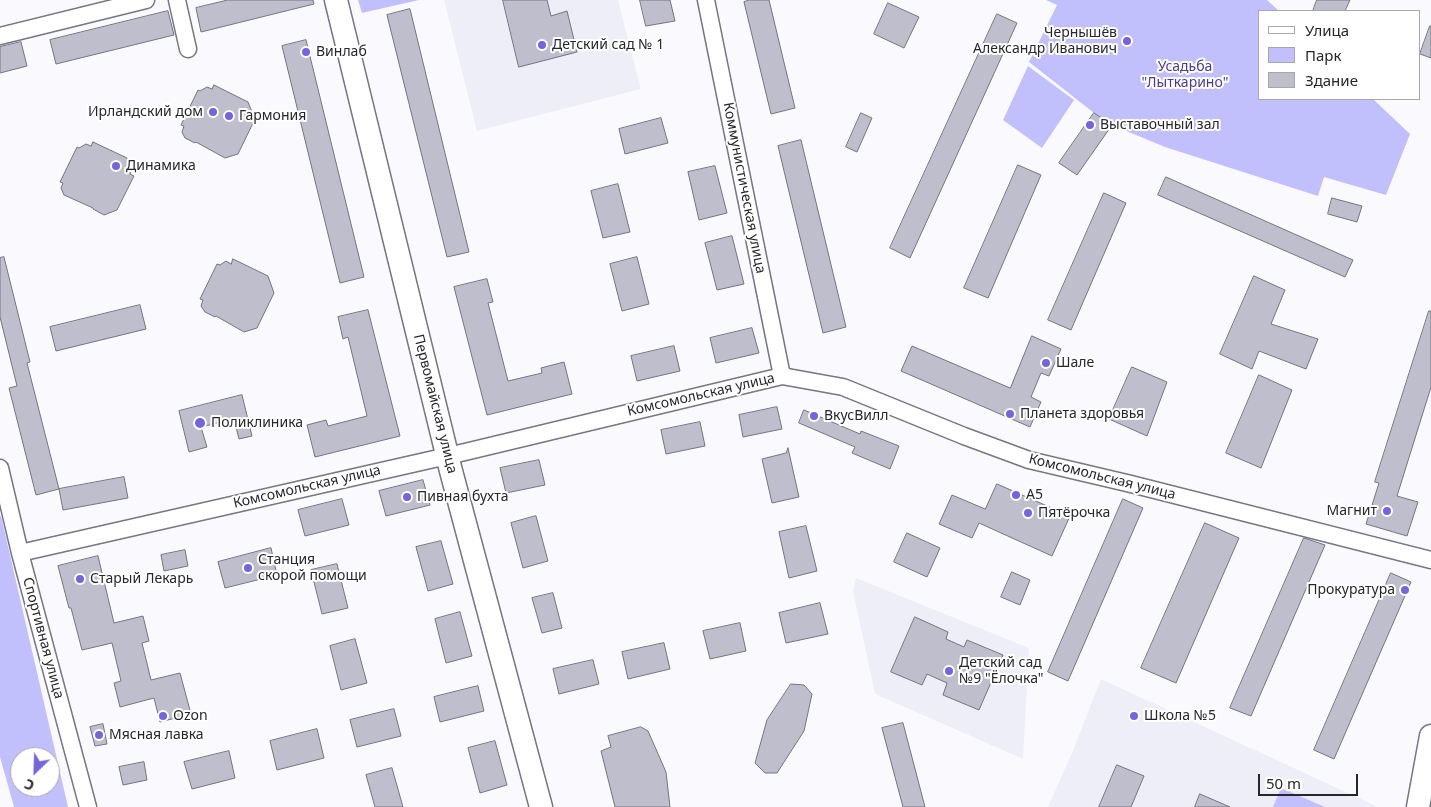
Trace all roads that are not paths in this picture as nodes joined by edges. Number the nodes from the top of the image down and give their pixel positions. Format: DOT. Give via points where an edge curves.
graph roads {
  1 [pos="146,0"];
  2 [pos="177,0"];
  3 [pos="336,0"];
  4 [pos="706,0"];
  5 [pos="0,36"];
  6 [pos="188,49"];
  7 [pos="782,376"];
  8 [pos="447,456"];
  9 [pos="0,468"];
  10 [pos="20,552"];
  11 [pos="1431,560"];
  12 [pos="1431,736"];
  13 [pos="88,807"];
  14 [pos="541,807"];
  15 [pos="1418,807"];
  1 -- 5 [label="street"];
  2 -- 6 [label="street"];
  3 -- 8 [label="street, Первомайская улица"];
  4 -- 7 [label="street, Коммунистическая улица"];
  7 -- 8 [label="street, Комсомольская улица"];
  7 -- 11 [label="street, Комсомольская улица" via="844,387 1029,460"];
  8 -- 10 [label="street, Комсомольская улица"];
  8 -- 14 [label="street, Первомайская улица"];
  9 -- 10 [label="street, Спортивная улица"];
  10 -- 13 [label="street, Спортивная улица"];
  12 -- 15 [label="street"];
}
